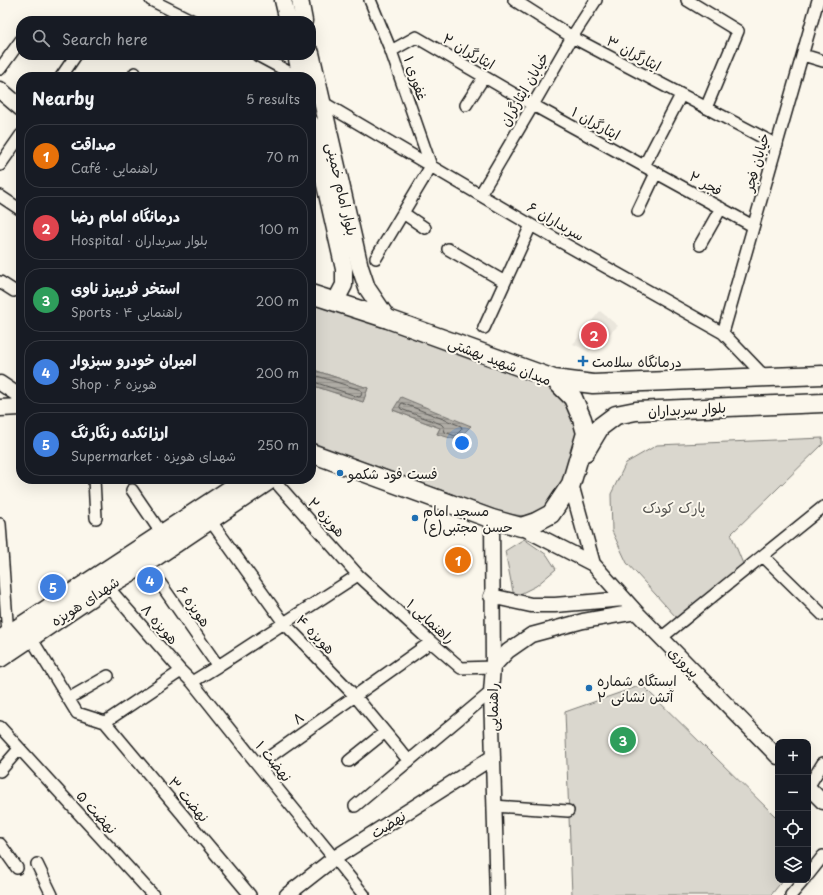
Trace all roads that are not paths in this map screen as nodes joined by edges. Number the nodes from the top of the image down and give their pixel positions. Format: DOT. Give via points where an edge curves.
graph roads {
  1 [pos="151,0"];
  2 [pos="178,0"];
  3 [pos="283,0"];
  4 [pos="300,0"];
  5 [pos="370,0"];
  6 [pos="514,0"];
  7 [pos="596,0"];
  8 [pos="687,0"];
  9 [pos="818,0"];
  10 [pos="170,9"];
  11 [pos="183,16"];
  12 [pos="287,16"];
  13 [pos="303,16"];
  14 [pos="572,37"];
  15 [pos="16,47"];
  16 [pos="391,51"];
  17 [pos="803,55"];
  18 [pos="73,60"];
  19 [pos="267,60"];
  20 [pos="297,60"];
  21 [pos="313,60"];
  22 [pos="823,60"];
  23 [pos="0,69"];
  24 [pos="64,72"];
  25 [pos="290,72"];
  26 [pos="299,72"];
  27 [pos="315,72"];
  28 [pos="316,75"];
  29 [pos="484,77"];
  30 [pos="0,90"];
  31 [pos="681,95"];
  32 [pos="322,102"];
  33 [pos="16,104"];
  34 [pos="466,105"];
  35 [pos="533,105"];
  36 [pos="706,108"];
  37 [pos="316,137"];
  38 [pos="16,142"];
  39 [pos="777,144"];
  40 [pos="14,145"];
  41 [pos="16,148"];
  42 [pos="0,165"];
  43 [pos="431,166"];
  44 [pos="644,166"];
  45 [pos="656,172"];
  46 [pos="332,182"];
  47 [pos="480,195"];
  48 [pos="0,196"];
  49 [pos="16,207"];
  50 [pos="721,208"];
  51 [pos="638,211"];
  52 [pos="403,213"];
  53 [pos="531,225"];
  54 [pos="753,226"];
  55 [pos="425,228"];
  56 [pos="700,245"];
  57 [pos="448,249"];
  58 [pos="376,258"];
  59 [pos="0,282"];
  60 [pos="505,282"];
  61 [pos="14,291"];
  62 [pos="316,296"];
  63 [pos="334,302"];
  64 [pos="388,319"];
  65 [pos="484,328"];
  66 [pos="723,332"];
  67 [pos="823,375"];
  68 [pos="766,378"];
  69 [pos="554,379"];
  70 [pos="0,383"];
  71 [pos="16,394"];
  72 [pos="823,403"];
  73 [pos="16,407"];
  74 [pos="0,408"];
  75 [pos="316,457"];
  76 [pos="577,466"];
  77 [pos="94,484"];
  78 [pos="264,484"];
  79 [pos="276,484"];
  80 [pos="571,484"];
  81 [pos="226,487"];
  82 [pos="132,490"];
  83 [pos="823,508"];
  84 [pos="96,518"];
  85 [pos="492,519"];
  86 [pos="210,520"];
  87 [pos="0,524"];
  88 [pos="521,527"];
  89 [pos="162,534"];
  90 [pos="763,556"];
  91 [pos="146,563"];
  92 [pos="593,564"];
  93 [pos="358,575"];
  94 [pos="107,586"];
  95 [pos="492,596"];
  96 [pos="624,599"];
  97 [pos="636,612"];
  98 [pos="823,615"];
  99 [pos="284,623"];
  100 [pos="4,638"];
  101 [pos="30,638"];
  102 [pos="661,638"];
  103 [pos="431,642"];
  104 [pos="0,658"];
  105 [pos="218,666"];
  106 [pos="493,667"];
  107 [pos="181,671"];
  108 [pos="108,676"];
  109 [pos="192,682"];
  110 [pos="492,692"];
  111 [pos="355,696"];
  112 [pos="68,698"];
  113 [pos="105,722"];
  114 [pos="0,727"];
  115 [pos="385,732"];
  116 [pos="19,749"];
  117 [pos="775,754"];
  118 [pos="493,757"];
  119 [pos="349,761"];
  120 [pos="409,761"];
  121 [pos="823,763"];
  122 [pos="258,765"];
  123 [pos="0,770"];
  124 [pos="811,782"];
  125 [pos="811,790"];
  126 [pos="823,802"];
  127 [pos="355,806"];
  128 [pos="494,806"];
  129 [pos="568,811"];
  130 [pos="0,844"];
  131 [pos="823,856"];
  132 [pos="333,859"];
  133 [pos="37,864"];
  134 [pos="17,868"];
  135 [pos="811,871"];
  136 [pos="802,883"];
  137 [pos="52,895"];
  138 [pos="152,895"];
  139 [pos="250,895"];
  140 [pos="287,895"];
  141 [pos="364,895"];
  142 [pos="497,895"];
  143 [pos="792,895"];
  1 -- 10 [label="street"];
  2 -- 10 [label="street"];
  3 -- 12 [label="main road"];
  4 -- 13 [label="main road"];
  5 -- 16 [label="street, غفوری ۱"];
  6 -- 14 [label="street, ایثارگران ۳"];
  7 -- 14 [label="street, خیابان ایثارگران"];
  8 -- 36 [label="street" via="738,31"];
  9 -- 17 [label="street, خیابان فجر"];
  10 -- 11 [label="street"];
  14 -- 31 [label="street, ایثارگران ۳"];
  14 -- 35 [label="street, خیابان ایثارگران"];
  15 -- 23 [label="street"];
  16 -- 29 [label="street, ایثارگران ۲" via="416,37"];
  16 -- 43 [label="street, غفوری ۱"];
  17 -- 22 [label="street"];
  17 -- 39 [label="street, خیابان فجر"];
  18 -- 24 [label="street"];
  19 -- 25 [label="street"];
  20 -- 26 [label="main road"];
  21 -- 27 [label="main road, بلوار امام خمینی"];
  28 -- 32 [label="main road, بلوار امام خمینی"];
  29 -- 34 [label="street"];
  29 -- 35 [label="street, ایثارگران ۲"];
  30 -- 33 [label="main road"];
  31 -- 36 [label="street, ایثارگران ۳"];
  31 -- 44 [label="street"];
  32 -- 43 [label="street, سربداران ۶"];
  32 -- 46 [label="main road, بلوار امام خمینی"];
  35 -- 44 [label="street, ایثارگران ۱"];
  35 -- 47 [label="street, خیابان ایثارگران"];
  36 -- 39 [label="street, ایثارگران ۳"];
  37 -- 46 [label="main road, بلوار امام خمینی"];
  38 -- 40 [label="street"];
  39 -- 54 [label="street, خیابان فجر"];
  40 -- 41 [label="street"];
  40 -- 42 [label="street"];
  43 -- 47 [label="street, سربداران ۶"];
  43 -- 52 [label="street"];
  44 -- 45 [label="street, فجر ۲"];
  45 -- 50 [label="street, فجر ۲"];
  45 -- 51 [label="street"];
  46 -- 63 [label="main road, بلوار امام خمینی" via="344,269 344,285"];
  46 -- 64 [label="main road, بلوار امام خمینی" via="367,288"];
  47 -- 53 [label="street, سربداران ۶"];
  48 -- 49 [label="street"];
  50 -- 54 [label="street, فجر ۲"];
  50 -- 56 [label="street"];
  52 -- 55 [label="street"];
  52 -- 58 [label="street"];
  53 -- 60 [label="street"];
  53 -- 66 [label="street, سربداران ۶"];
  54 -- 66 [label="street, خیابان فجر"];
  57 -- 60 [label="street"];
  59 -- 61 [label="street"];
  60 -- 65 [label="street"];
  62 -- 63 [label="main road, میدان شهید بهشتی"];
  63 -- 64 [label="main road, میدان شهید بهشتی"];
  64 -- 69 [label="main road, میدان شهید بهشتی"];
  66 -- 68 [label="street, سربداران ۶"];
  67 -- 68 [label="main road, بلوار سربداران"];
  68 -- 69 [label="main road, بلوار سربداران" via="593,384"];
  69 -- 76 [label="main road, میدان شهید بهشتی" via="573,398 586,433"];
  70 -- 71 [label="street"];
  72 -- 76 [label="main road, بلوار سربداران" via="636,411 616,415 600,427"];
  73 -- 74 [label="main road"];
  75 -- 85 [label="main road"];
  76 -- 80 [label="main road, میدان شهید بهشتی"];
  77 -- 84 [label="street"];
  78 -- 86 [label="main road, شهدای هویزه"];
  79 -- 93 [label="street, هویزه ۲"];
  80 -- 88 [label="main road, میدان شهید بهشتی" via="551,514"];
  80 -- 92 [label="street"];
  81 -- 89 [label="main road, شهدای هویزه"];
  82 -- 89 [label="street"];
  83 -- 90 [label="street"];
  85 -- 88 [label="main road"];
  85 -- 95 [label="street, راهنمایی"];
  86 -- 91 [label="main road, شهدای هویزه"];
  86 -- 99 [label="street, هویزه ۴"];
  87 -- 100 [label="street"];
  88 -- 92 [label="street"];
  89 -- 100 [label="main road, شهدای هویزه"];
  90 -- 98 [label="street"];
  90 -- 102 [label="street"];
  91 -- 94 [label="main road, شهدای هویزه"];
  91 -- 105 [label="street, هویزه ۶"];
  92 -- 96 [label="street, پیروزی"];
  93 -- 99 [label="street"];
  93 -- 103 [label="street, راهنمایی ۱"];
  94 -- 101 [label="main road, شهدای هویزه"];
  94 -- 107 [label="street, هویزه ۸"];
  95 -- 96 [label="street" via="532,605"];
  95 -- 106 [label="street, راهنمایی"];
  96 -- 97 [label="street, پیروزی"];
  97 -- 102 [label="street, پیروزی"];
  97 -- 106 [label="street" via="583,621 531,635 508,651"];
  99 -- 105 [label="street"];
  99 -- 111 [label="street, هویزه ۴"];
  101 -- 104 [label="main road, شهدای هویزه"];
  101 -- 112 [label="street"];
  102 -- 117 [label="street, پیروزی"];
  103 -- 106 [label="street, راهنمایی ۱" via="461,668"];
  103 -- 111 [label="street, ۸"];
  105 -- 109 [label="street"];
  106 -- 110 [label="street, راهنمایی"];
  107 -- 109 [label="street, هویزه ۸"];
  107 -- 113 [label="street"];
  108 -- 112 [label="street"];
  109 -- 122 [label="street, نهضت ۱"];
  110 -- 118 [label="street, راهنمایی"];
  110 -- 120 [label="street"];
  111 -- 115 [label="street, هویزه ۴"];
  111 -- 122 [label="street, ۸"];
  112 -- 113 [label="street" via="77,713"];
  113 -- 139 [label="street, نهضت ۳"];
  114 -- 116 [label="street, نهضت ۵"];
  115 -- 119 [label="street"];
  115 -- 120 [label="street, هویزه ۴"];
  116 -- 123 [label="street"];
  116 -- 138 [label="street, نهضت ۵"];
  118 -- 128 [label="street, راهنمایی"];
  118 -- 132 [label="street, نهضت"];
  120 -- 127 [label="street"];
  121 -- 124 [label="street"];
  122 -- 132 [label="street, نهضت ۱"];
  125 -- 126 [label="street"];
  128 -- 129 [label="street"];
  128 -- 142 [label="street, راهنمایی"];
  130 -- 134 [label="street"];
  131 -- 135 [label="street"];
  132 -- 140 [label="street, نهضت"];
  132 -- 141 [label="street, نهضت ۱"];
  133 -- 137 [label="street"];
  136 -- 143 [label="street"];
}
